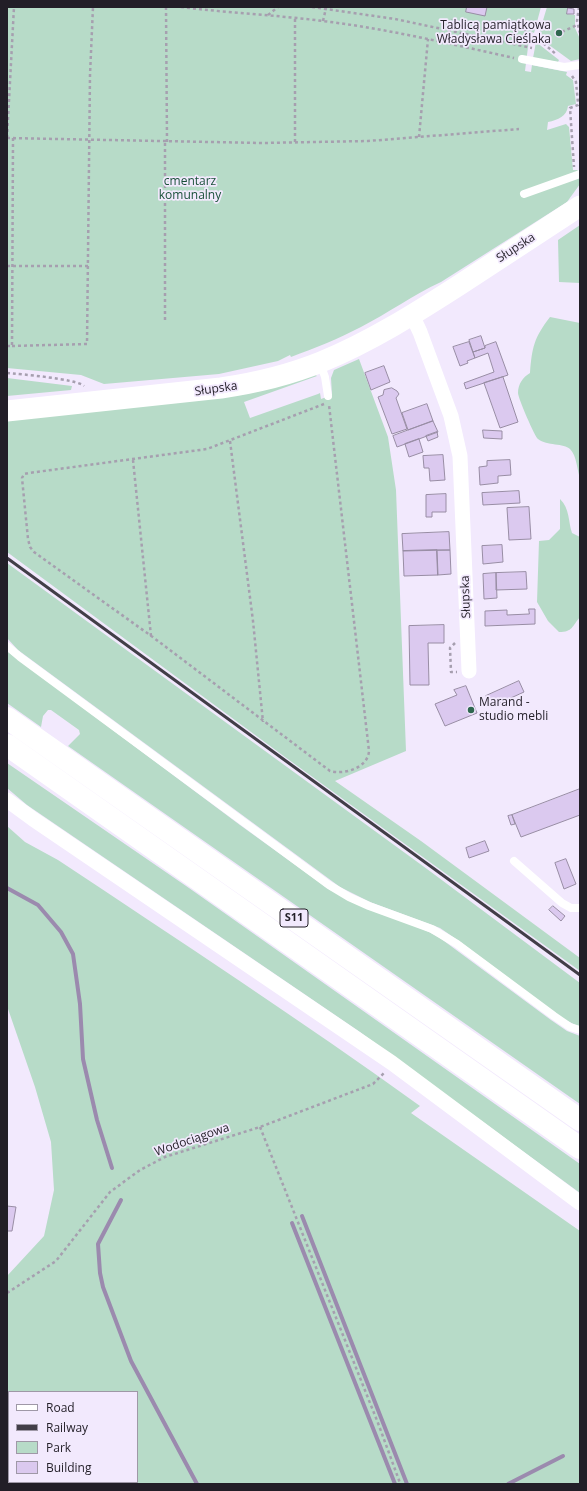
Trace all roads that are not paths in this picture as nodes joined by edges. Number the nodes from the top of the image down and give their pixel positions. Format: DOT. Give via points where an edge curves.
graph roads {
  1 [pos="522,59"];
  2 [pos="580,65"];
  3 [pos="579,171"];
  4 [pos="524,194"];
  5 [pos="580,206"];
  6 [pos="412,314"];
  7 [pos="320,362"];
  8 [pos="328,396"];
  9 [pos="7,411"];
  10 [pos="7,646"];
  11 [pos="468,671"];
  12 [pos="7,718"];
  13 [pos="7,745"];
  14 [pos="7,800"];
  15 [pos="514,861"];
  16 [pos="580,908"];
  17 [pos="580,1030"];
  18 [pos="580,1120"];
  19 [pos="580,1148"];
  20 [pos="580,1203"];
  1 -- 2 [label="lane" via="568,67"];
  3 -- 4 [label="lane"];
  5 -- 6 [label="main road, Słupska"];
  6 -- 7 [label="main road, Słupska" via="378,335"];
  6 -- 11 [label="street, Słupska" via="451,416 460,456"];
  7 -- 8 [label="lane"];
  7 -- 9 [label="main road, Słupska" via="270,378 222,388"];
  10 -- 17 [label="lane" via="330,885 369,906 432,929 457,944 570,1027"];
  12 -- 18 [label="highway, S11"];
  13 -- 19 [label="highway, S11"];
  14 -- 20 [label="street" via="392,1063"];
  15 -- 16 [label="lane" via="562,903 571,908"];
}
